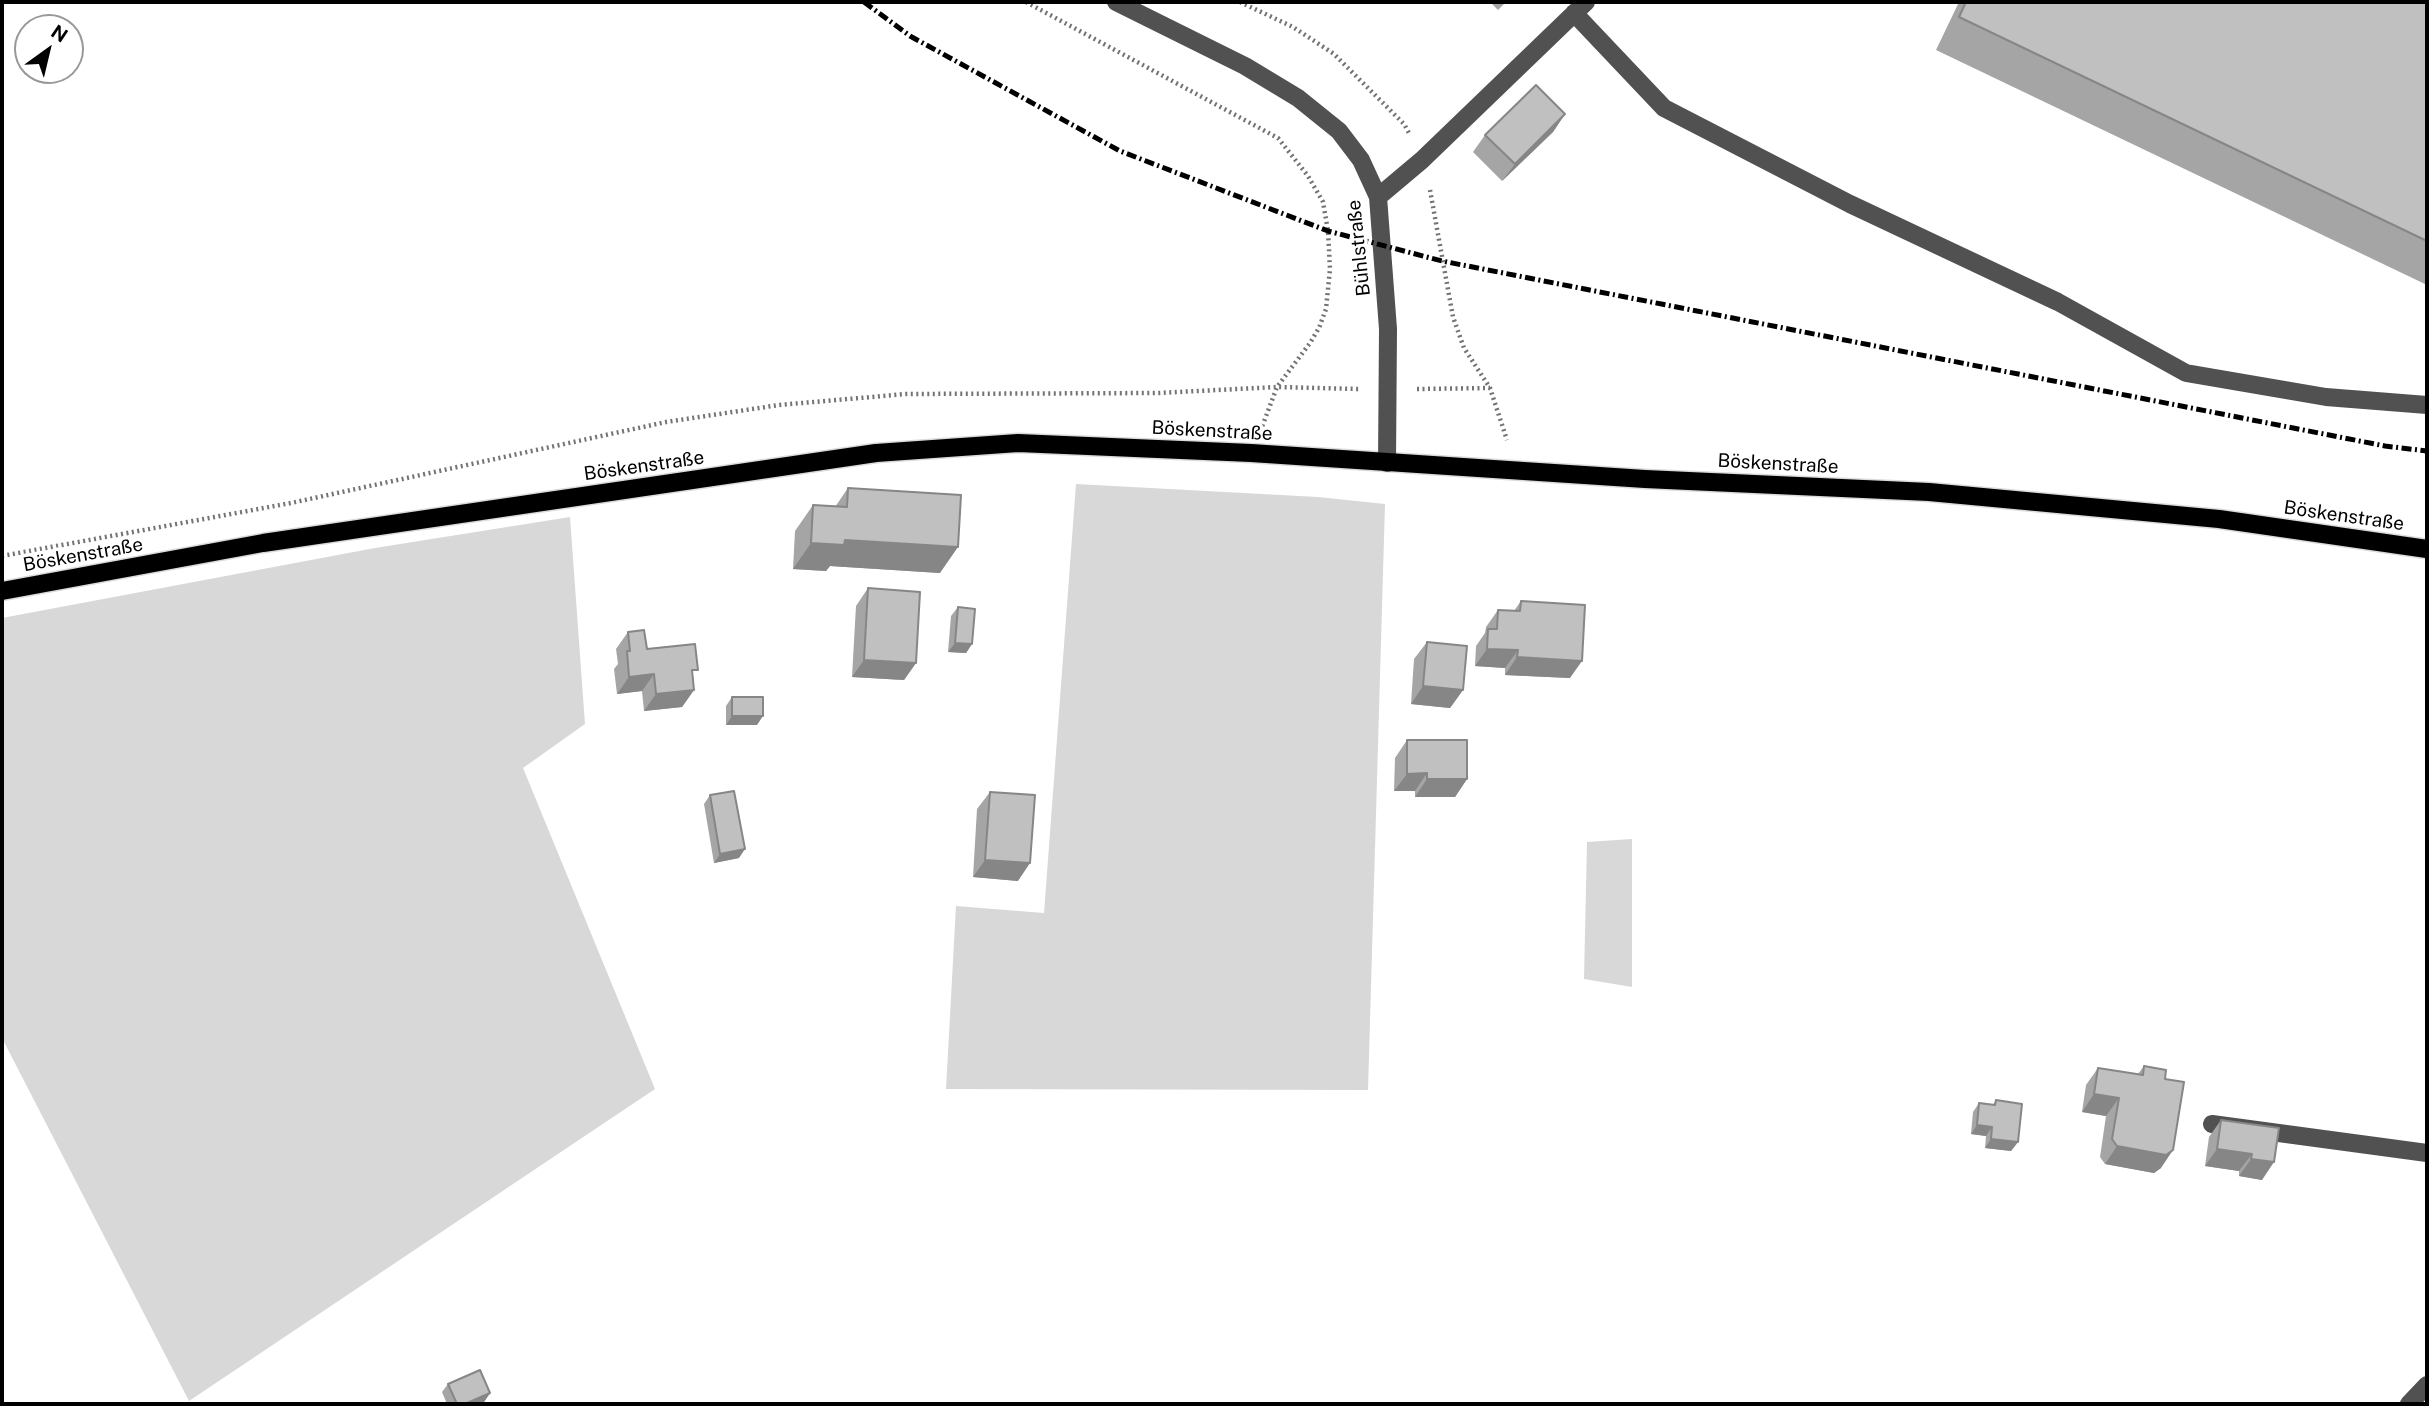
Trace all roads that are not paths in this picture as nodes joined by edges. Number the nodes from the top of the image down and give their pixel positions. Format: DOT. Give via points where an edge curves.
graph roads {
  1 [pos="1116,2"];
  2 [pos="1141,8"];
  3 [pos="1580,8"];
  4 [pos="1378,197"];
  5 [pos="2427,405"];
  6 [pos="1387,463"];
  7 [pos="2427,549"];
  8 [pos="2,591"];
  9 [pos="2212,1124"];
  10 [pos="2427,1153"];
  11 [pos="2427,1385"];
  12 [pos="2409,1404"];
  1 -- 2 [label="street, Bühlstraße"];
  2 -- 4 [label="street, Bühlstraße" via="1298,98 1339,131 1361,160"];
  3 -- 4 [label="street"];
  3 -- 5 [label="street" via="1664,108 1850,204 2058,302 2186,373 2326,397"];
  4 -- 6 [label="street, Bühlstraße" via="1388,329"];
  6 -- 7 [label="main road, Böskenstraße" via="1929,492 2219,519"];
  6 -- 8 [label="main road, Böskenstraße" via="1018,443 876,453 263,543"];
  9 -- 10 [label="street"];
  11 -- 12 [label="street"];
}
